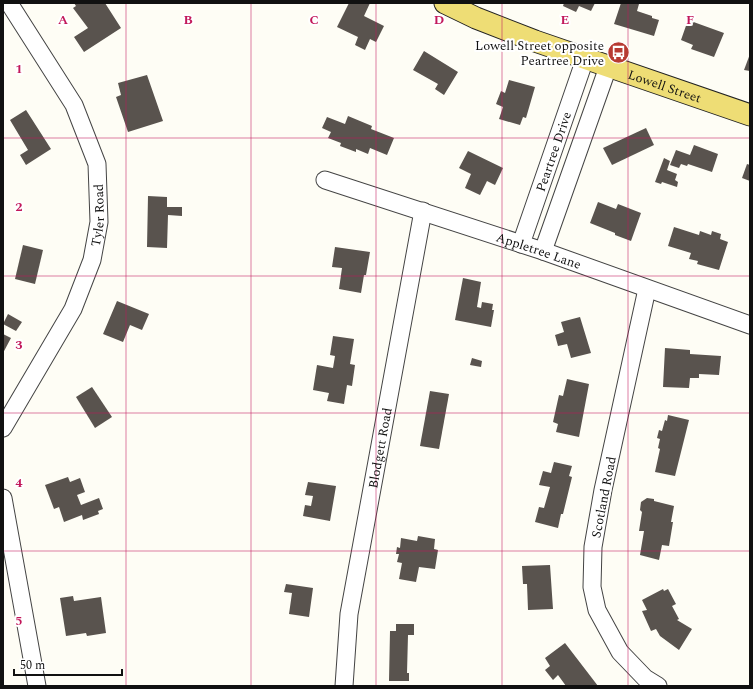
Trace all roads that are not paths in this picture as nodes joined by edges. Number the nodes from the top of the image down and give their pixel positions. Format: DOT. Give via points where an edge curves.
graph roads {
  1 [pos="9,3"];
  2 [pos="446,3"];
  3 [pos="585,59"];
  4 [pos="608,67"];
  5 [pos="750,115"];
  6 [pos="325,180"];
  7 [pos="423,211"];
  8 [pos="521,244"];
  9 [pos="543,251"];
  10 [pos="647,289"];
  11 [pos="750,325"];
  12 [pos="3,428"];
  13 [pos="3,498"];
  14 [pos="36,686"];
  15 [pos="344,686"];
  16 [pos="658,686"];
  1 -- 12 [label="street, Tyler Road" via="74,104 97,164 99,222 92,260 73,309"];
  2 -- 3 [label="main road, Lowell Street" via="490,24"];
  3 -- 4 [label="main road, Lowell Street"];
  3 -- 8 [label="street, Peartree Drive"];
  4 -- 5 [label="main road, Lowell Street"];
  4 -- 9 [label="street, Peartree Drive"];
  6 -- 7 [label="street, Appletree Lane"];
  7 -- 8 [label="street, Appletree Lane"];
  7 -- 15 [label="street, Blodgett Road" via="349,614"];
  8 -- 9 [label="street, Appletree Lane"];
  9 -- 10 [label="street, Appletree Lane"];
  10 -- 11 [label="street, Appletree Lane"];
  10 -- 16 [label="street, Scotland Road" via="603,490 593,547 592,587 597,610 620,652 645,678"];
  13 -- 14 [label="street"];
}
